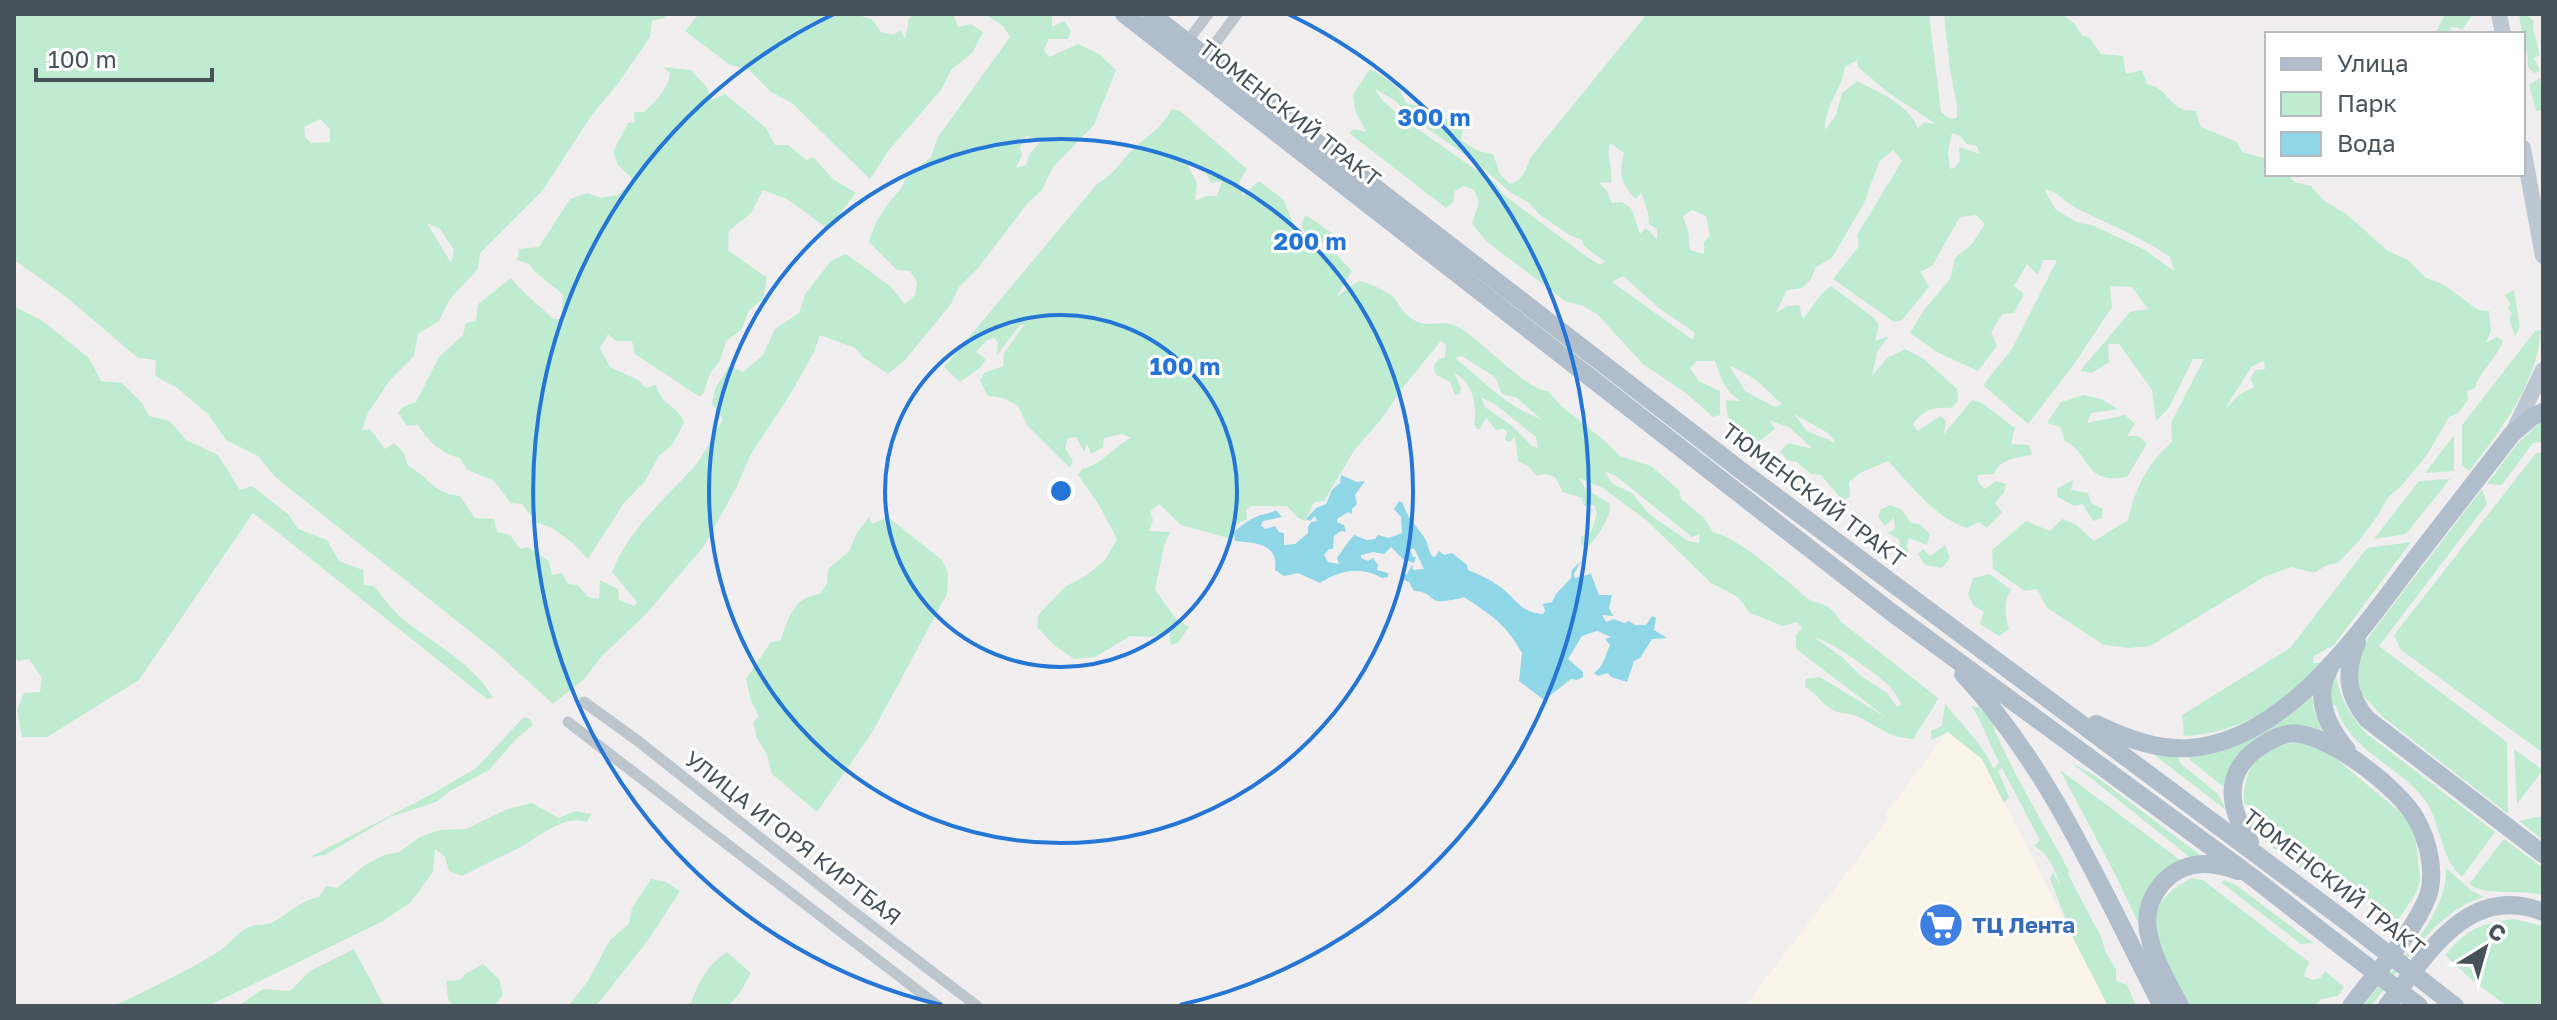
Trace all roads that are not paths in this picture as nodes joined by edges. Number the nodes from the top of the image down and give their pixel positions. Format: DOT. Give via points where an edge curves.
graph roads {
  1 [pos="1124,14"];
  2 [pos="1151,14"];
  3 [pos="1208,14"];
  4 [pos="1237,14"];
  5 [pos="1187,42"];
  6 [pos="1206,56"];
  7 [pos="2525,159"];
  8 [pos="2543,256"];
  9 [pos="2543,370"];
  10 [pos="2543,412"];
  11 [pos="2512,434"];
  12 [pos="1891,612"];
  13 [pos="2363,628"];
  14 [pos="2340,655"];
  15 [pos="2050,699"];
  16 [pos="584,702"];
  17 [pos="568,722"];
  18 [pos="2353,759"];
  19 [pos="2543,854"];
  20 [pos="2268,861"];
  21 [pos="2255,879"];
  22 [pos="2543,912"];
  23 [pos="938,1006"];
  24 [pos="977,1006"];
  25 [pos="2162,1006"];
  26 [pos="2180,1006"];
  27 [pos="2351,1006"];
  28 [pos="2387,1006"];
  29 [pos="2419,1006"];
  30 [pos="2455,1006"];
  1 -- 12 [label="main road, ТЮМЕНСКИЙ ТРАКТ"];
  2 -- 5 [label="main road, ТЮМЕНСКИЙ ТРАКТ"];
  3 -- 5 [label="street"];
  4 -- 6 [label="street"];
  5 -- 6 [label="main road, ТЮМЕНСКИЙ ТРАКТ"];
  6 -- 15 [label="main road, ТЮМЕНСКИЙ ТРАКТ" via="1739,469"];
  7 -- 8 [label="main road"];
  9 -- 11 [label="main road"];
  10 -- 11 [label="main road"];
  11 -- 13 [label="main road"];
  12 -- 21 [label="main road, ТЮМЕНСКИЙ ТРАКТ"];
  12 -- 25 [label="main road" via="1984,697 2037,768"];
  13 -- 14 [label="main road"];
  13 -- 19 [label="main road" via="2348,677 2359,709"];
  14 -- 15 [label="main road" via="2269,719 2216,744 2190,748 2141,744"];
  14 -- 18 [label="main road" via="2327,673 2322,704 2328,724"];
  15 -- 20 [label="main road, ТЮМЕНСКИЙ ТРАКТ"];
  16 -- 24 [label="street, УЛИЦА ИГОРЯ КИРТБАЯ"];
  17 -- 23 [label="street, УЛИЦА ИГОРЯ КИРТБАЯ"];
  18 -- 20 [label="main road" via="2298,733 2270,740 2240,765 2233,781 2234,812"];
  18 -- 27 [label="main road" via="2415,817 2432,871 2421,911"];
  20 -- 30 [label="main road, ТЮМЕНСКИЙ ТРАКТ, bridge"];
  21 -- 26 [label="main road" via="2225,867 2195,864 2171,875 2152,897 2146,913 2151,946"];
  21 -- 29 [label="main road, ТЮМЕНСКИЙ ТРАКТ, bridge"];
  22 -- 28 [label="main road" via="2513,904 2492,906 2460,921"];
}
